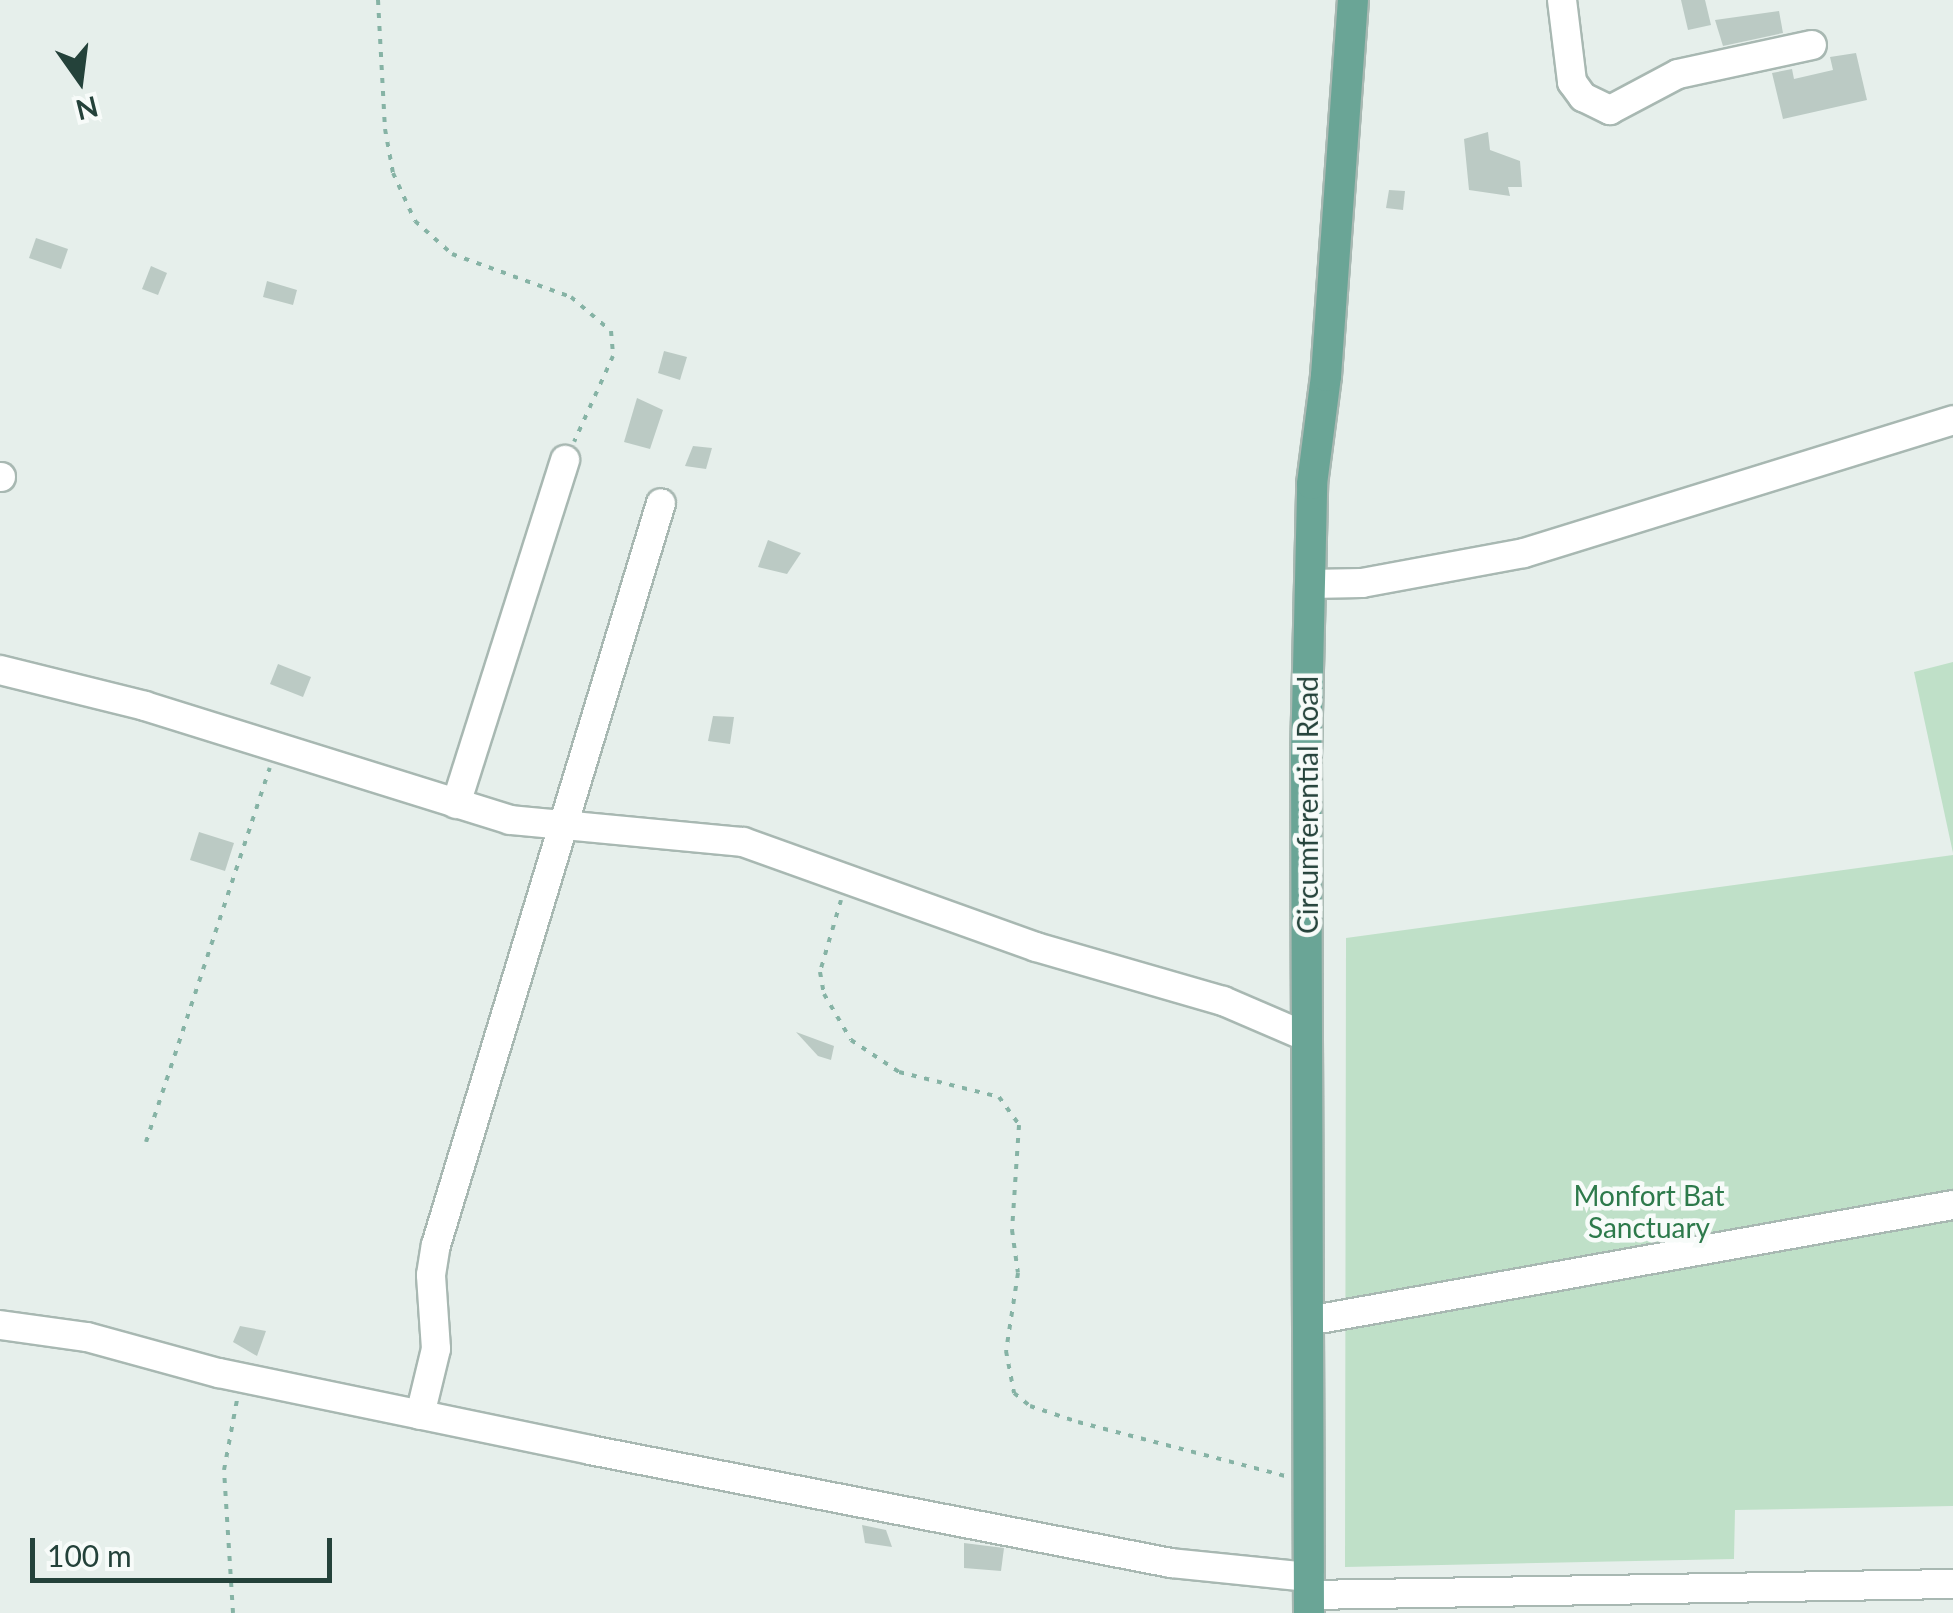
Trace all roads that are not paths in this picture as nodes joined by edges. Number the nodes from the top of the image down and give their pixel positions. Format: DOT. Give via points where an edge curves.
graph roads {
  1 [pos="1353,0"];
  2 [pos="1562,0"];
  3 [pos="1812,45"];
  4 [pos="1953,420"];
  5 [pos="565,460"];
  6 [pos="661,503"];
  7 [pos="1310,584"];
  8 [pos="0,670"];
  9 [pos="456,804"];
  10 [pos="560,830"];
  11 [pos="1307,1037"];
  12 [pos="1953,1205"];
  13 [pos="1308,1321"];
  14 [pos="0,1325"];
  15 [pos="420,1415"];
  16 [pos="1953,1584"];
  17 [pos="1309,1595"];
  1 -- 7 [label="main road, Circumferential Road"];
  2 -- 3 [label="street" via="1572,82 1610,110 1678,74"];
  4 -- 7 [label="street" via="1524,552 1362,583"];
  5 -- 9 [label="street"];
  6 -- 10 [label="street"];
  7 -- 11 [label="main road, Circumferential Road"];
  8 -- 9 [label="street" via="145,706"];
  9 -- 10 [label="street"];
  10 -- 11 [label="street" via="720,836 1036,947 1223,1001"];
  10 -- 15 [label="street" via="436,1245 436,1348"];
  11 -- 13 [label="main road, Circumferential Road"];
  12 -- 13 [label="street"];
  13 -- 17 [label="main road, Circumferential Road"];
  14 -- 15 [label="street" via="87,1337"];
  15 -- 17 [label="street"];
  16 -- 17 [label="street"];
}
